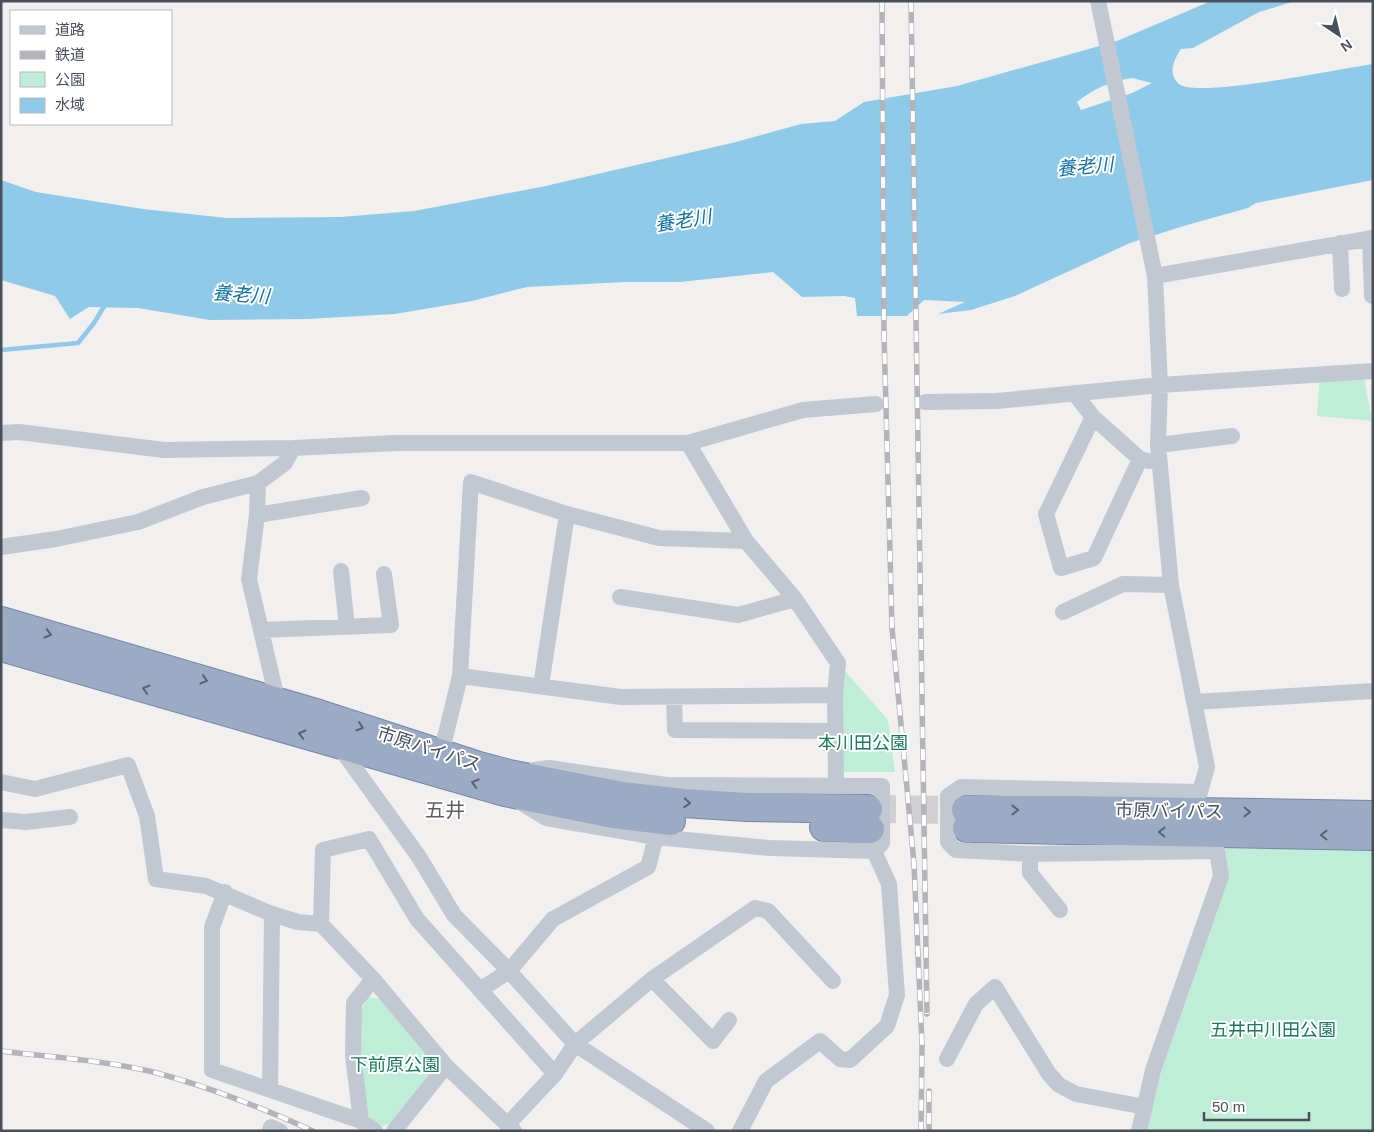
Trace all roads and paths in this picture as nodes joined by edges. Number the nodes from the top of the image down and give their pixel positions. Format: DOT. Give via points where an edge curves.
graph roads {
  1 [pos="1098,1"];
  2 [pos="1371,238"];
  3 [pos="1340,243"];
  4 [pos="1155,276"];
  5 [pos="1342,289"];
  6 [pos="1372,296"];
  7 [pos="1373,371"];
  8 [pos="1160,386"];
  9 [pos="1074,393"];
  10 [pos="925,402"];
  11 [pos="876,404"];
  12 [pos="1093,417"];
  13 [pos="1,433"];
  14 [pos="1232,436"];
  15 [pos="688,443"];
  16 [pos="1158,445"];
  17 [pos="293,448"];
  18 [pos="1140,459"];
  19 [pos="1159,464"];
  20 [pos="258,483"];
  21 [pos="362,498"];
  22 [pos="567,514"];
  23 [pos="257,515"];
  24 [pos="746,541"];
  25 [pos="1,547"];
  26 [pos="341,571"];
  27 [pos="384,574"];
  28 [pos="1171,585"];
  29 [pos="620,597"];
  30 [pos="795,600"];
  31 [pos="1063,612"];
  32 [pos="1,621"];
  33 [pos="347,627"];
  34 [pos="261,630"];
  35 [pos="1,647"];
  36 [pos="460,676"];
  37 [pos="541,686"];
  38 [pos="1373,691"];
  39 [pos="835,695"];
  40 [pos="674,697"];
  41 [pos="1195,702"];
  42 [pos="278,703"];
  43 [pos="836,731"];
  44 [pos="338,745"];
  45 [pos="441,754"];
  46 [pos="1,782"];
  47 [pos="507,783"];
  48 [pos="836,784"];
  49 [pos="1373,815"];
  50 [pos="70,817"];
  51 [pos="1,820"];
  52 [pos="870,830"];
  53 [pos="1373,836"];
  54 [pos="656,837"];
  55 [pos="1030,854"];
  56 [pos="225,892"];
  57 [pos="1060,910"];
  58 [pos="272,914"];
  59 [pos="321,924"];
  60 [pos="509,971"];
  61 [pos="373,979"];
  62 [pos="652,979"];
  63 [pos="833,981"];
  64 [pos="480,990"];
  65 [pos="729,1020"];
  66 [pos="575,1044"];
  67 [pos="947,1059"];
  68 [pos="446,1066"];
  69 [pos="555,1074"];
  70 [pos="270,1089"];
  71 [pos="1144,1107"];
  72 [pos="361,1121"];
  73 [pos="510,1128"];
  74 [pos="270,1131"];
  75 [pos="280,1131"];
  76 [pos="375,1131"];
  77 [pos="394,1131"];
  78 [pos="708,1131"];
  79 [pos="740,1131"];
  80 [pos="1139,1131"];
  1 -- 4 [label="street"];
  2 -- 3 [label="street"];
  2 -- 6 [label="street"];
  3 -- 4 [label="street"];
  3 -- 5 [label="street"];
  4 -- 8 [label="street"];
  7 -- 8 [label="street"];
  8 -- 9 [label="street"];
  8 -- 16 [label="street"];
  9 -- 10 [label="street" via="997,401"];
  9 -- 12 [label="street"];
  11 -- 15 [label="street" via="803,410"];
  12 -- 18 [label="street"];
  12 -- 18 [label="street" via="1046,514 1061,568 1094,558"];
  13 -- 17 [label="street" via="19,432 164,450"];
  14 -- 16 [label="street"];
  15 -- 17 [label="street" via="396,442"];
  15 -- 24 [label="street"];
  16 -- 19 [label="street"];
  17 -- 20 [label="street" via="285,463"];
  18 -- 19 [label="street"];
  19 -- 28 [label="street"];
  20 -- 23 [label="street"];
  20 -- 25 [label="street" via="203,497 138,522"];
  21 -- 23 [label="street"];
  22 -- 24 [label="street" via="659,538"];
  22 -- 36 [label="street" via="471,482"];
  22 -- 37 [label="street"];
  23 -- 34 [label="street" via="249,579"];
  24 -- 30 [label="street"];
  26 -- 33 [label="street"];
  27 -- 33 [label="street" via="391,625"];
  28 -- 31 [label="street" via="1123,584"];
  28 -- 41 [label="street"];
  29 -- 30 [label="street" via="738,615"];
  30 -- 39 [label="street" via="838,664"];
  32 -- 42 [label="highway, 市原バイパス, one-way"];
  33 -- 34 [label="street"];
  34 -- 42 [label="street"];
  44 -- 35 [label="highway, 市原バイパス, one-way"];
  36 -- 37 [label="street"];
  36 -- 45 [label="street"];
  37 -- 40 [label="street" via="621,697"];
  38 -- 41 [label="street"];
  39 -- 40 [label="street"];
  39 -- 43 [label="street"];
  40 -- 43 [label="street" via="675,730"];
  41 -- 55 [label="street" via="1208,767 1200,792 961,787 948,796 948,842 956,850"];
  42 -- 45 [label="highway, 市原バイパス, one-way"];
  43 -- 48 [label="street"];
  47 -- 44 [label="highway, 市原バイパス, one-way"];
  44 -- 60 [label="street" via="419,857 454,915"];
  45 -- 47 [label="highway, 市原バイパス"];
  46 -- 56 [label="street" via="35,789 128,765 147,816 156,879"];
  47 -- 48 [label="street" via="550,768 666,785"];
  47 -- 52 [label="highway, 市原バイパス" via="613,814 676,821"];
  47 -- 54 [label="street" via="546,818"];
  48 -- 52 [label="street" via="882,786 882,843"];
  53 -- 49 [label="highway, 市原バイパス, one-way" via="966,819 1071,810"];
  50 -- 51 [label="street" via="26,822"];
  52 -- 54 [label="street" via="770,848"];
  52 -- 79 [label="street" via="889,884 897,995 887,1026 850,1060 840,1059 820,1041 766,1081"];
  54 -- 60 [label="street" via="648,867 554,919"];
  55 -- 57 [label="street" via="1030,873"];
  55 -- 71 [label="street" via="1217,851 1222,876 1153,1070"];
  56 -- 58 [label="street"];
  56 -- 70 [label="street" via="212,927 212,1070"];
  58 -- 59 [label="street" via="298,922"];
  58 -- 70 [label="street"];
  59 -- 61 [label="street"];
  59 -- 64 [label="street" via="323,850 369,839 417,919"];
  60 -- 64 [label="street"];
  60 -- 66 [label="street"];
  61 -- 68 [label="street"];
  61 -- 72 [label="street" via="354,1003 353,1055"];
  62 -- 63 [label="street" via="755,908 768,911"];
  62 -- 65 [label="street" via="713,1041"];
  62 -- 66 [label="street"];
  64 -- 69 [label="street"];
  66 -- 69 [label="street"];
  66 -- 78 [label="street"];
  67 -- 71 [label="street" via="976,1004 995,986 1059,1085 1076,1094"];
  68 -- 73 [label="street"];
  68 -- 77 [label="street"];
  69 -- 73 [label="street"];
  70 -- 72 [label="street"];
  71 -- 80 [label="street"];
  72 -- 76 [label="street"];
  74 -- 75 [label="street" via="271,1127"];
}
